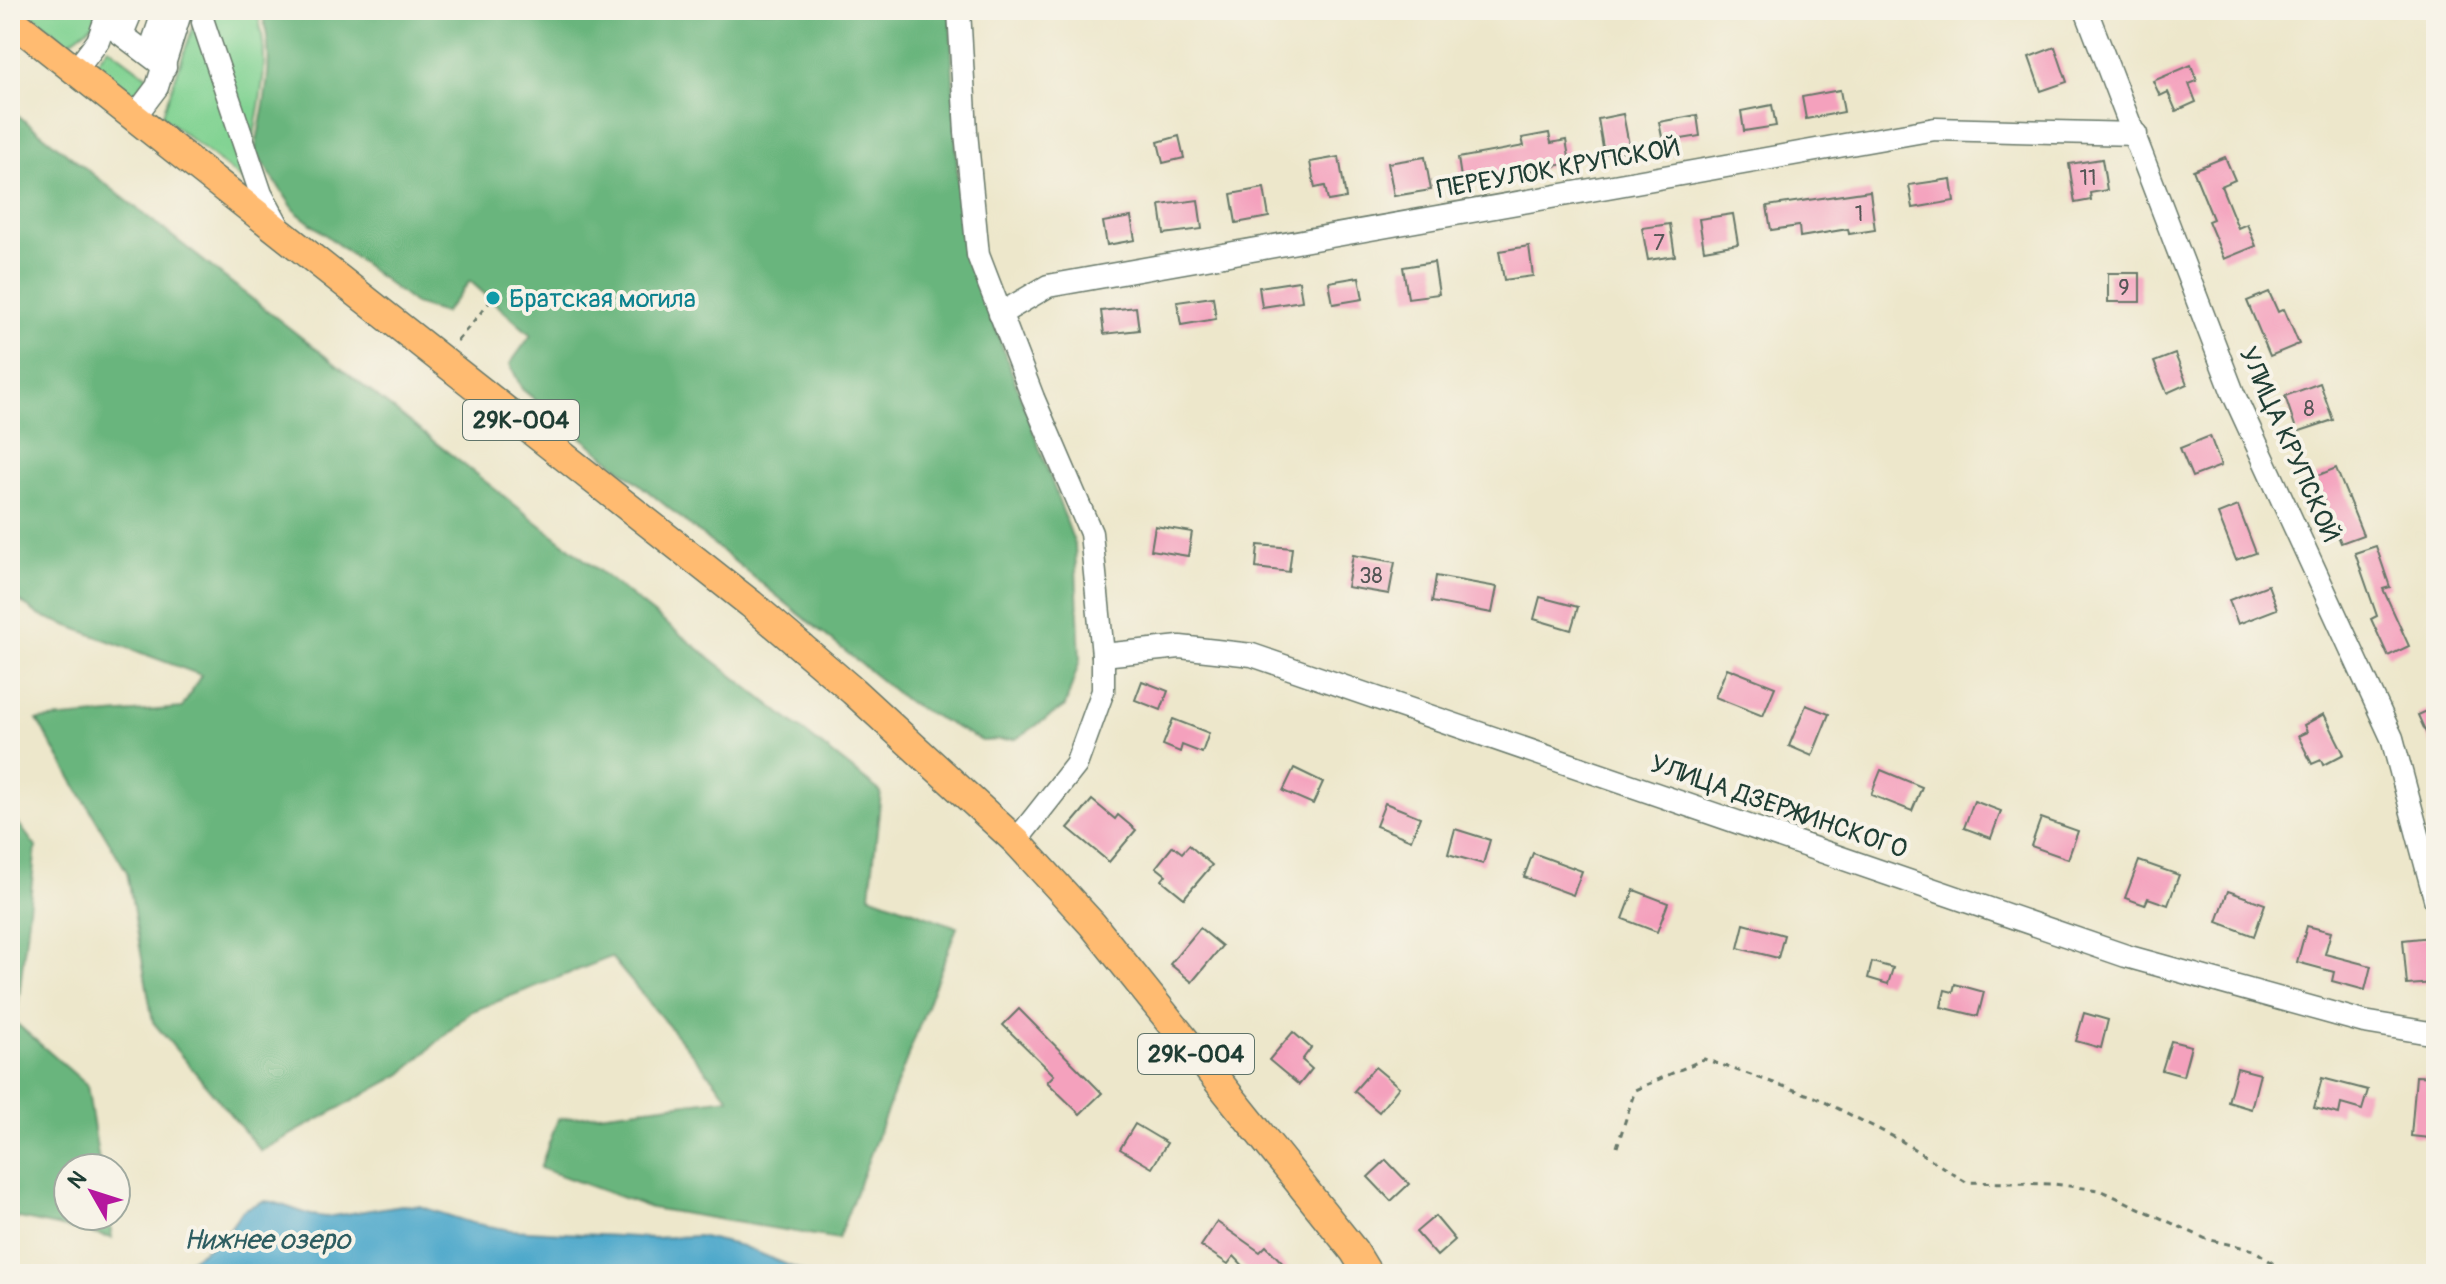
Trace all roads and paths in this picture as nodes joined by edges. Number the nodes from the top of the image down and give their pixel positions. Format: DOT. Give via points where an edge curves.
graph roads {
  1 [pos="132,10"];
  2 [pos="164,10"];
  3 [pos="181,10"];
  4 [pos="959,10"];
  5 [pos="2086,10"];
  6 [pos="10,19"];
  7 [pos="112,22"];
  8 [pos="203,22"];
  9 [pos="157,60"];
  10 [pos="76,70"];
  11 [pos="135,116"];
  12 [pos="2136,134"];
  13 [pos="281,231"];
  14 [pos="493,298"];
  15 [pos="1000,314"];
  16 [pos="454,344"];
  17 [pos="1103,655"];
  18 [pos="1016,841"];
  19 [pos="2436,902"];
  20 [pos="2436,1034"];
  21 [pos="1617,1147"];
  22 [pos="1368,1274"];
  23 [pos="2288,1274"];
  1 -- 7 [label="street"];
  2 -- 9 [label="street"];
  3 -- 9 [label="street"];
  4 -- 15 [label="street" via="978,255"];
  5 -- 12 [label="street, УЛИЦА КРУПСКОЙ"];
  6 -- 10 [label="main road, 29К-004"];
  7 -- 9 [label="street"];
  7 -- 10 [label="street"];
  8 -- 13 [label="street" via="261,194"];
  9 -- 11 [label="street" via="157,87"];
  10 -- 11 [label="main road, 29К-004"];
  11 -- 13 [label="main road, 29К-004"];
  12 -- 15 [label="street, ПЕРЕУЛОК КРУПСКОЙ" via="1935,129 1048,286"];
  12 -- 19 [label="street, УЛИЦА КРУПСКОЙ" via="2233,393 2392,738"];
  13 -- 18 [label="main road, 29К-004" via="751,604"];
  14 -- 16 [label="path"];
  15 -- 17 [label="street" via="1091,533"];
  17 -- 18 [label="street" via="1103,691 1076,765"];
  17 -- 20 [label="street, УЛИЦА ДЗЕРЖИНСКОГО" via="1180,647 1252,655 2126,956 2364,1022"];
  18 -- 22 [label="main road, 29К-004" via="1102,936"];
  21 -- 23 [label="path" via="1635,1090 1704,1059 1815,1097 1900,1140 1966,1182 2100,1190 2206,1239 2254,1250"];
}
